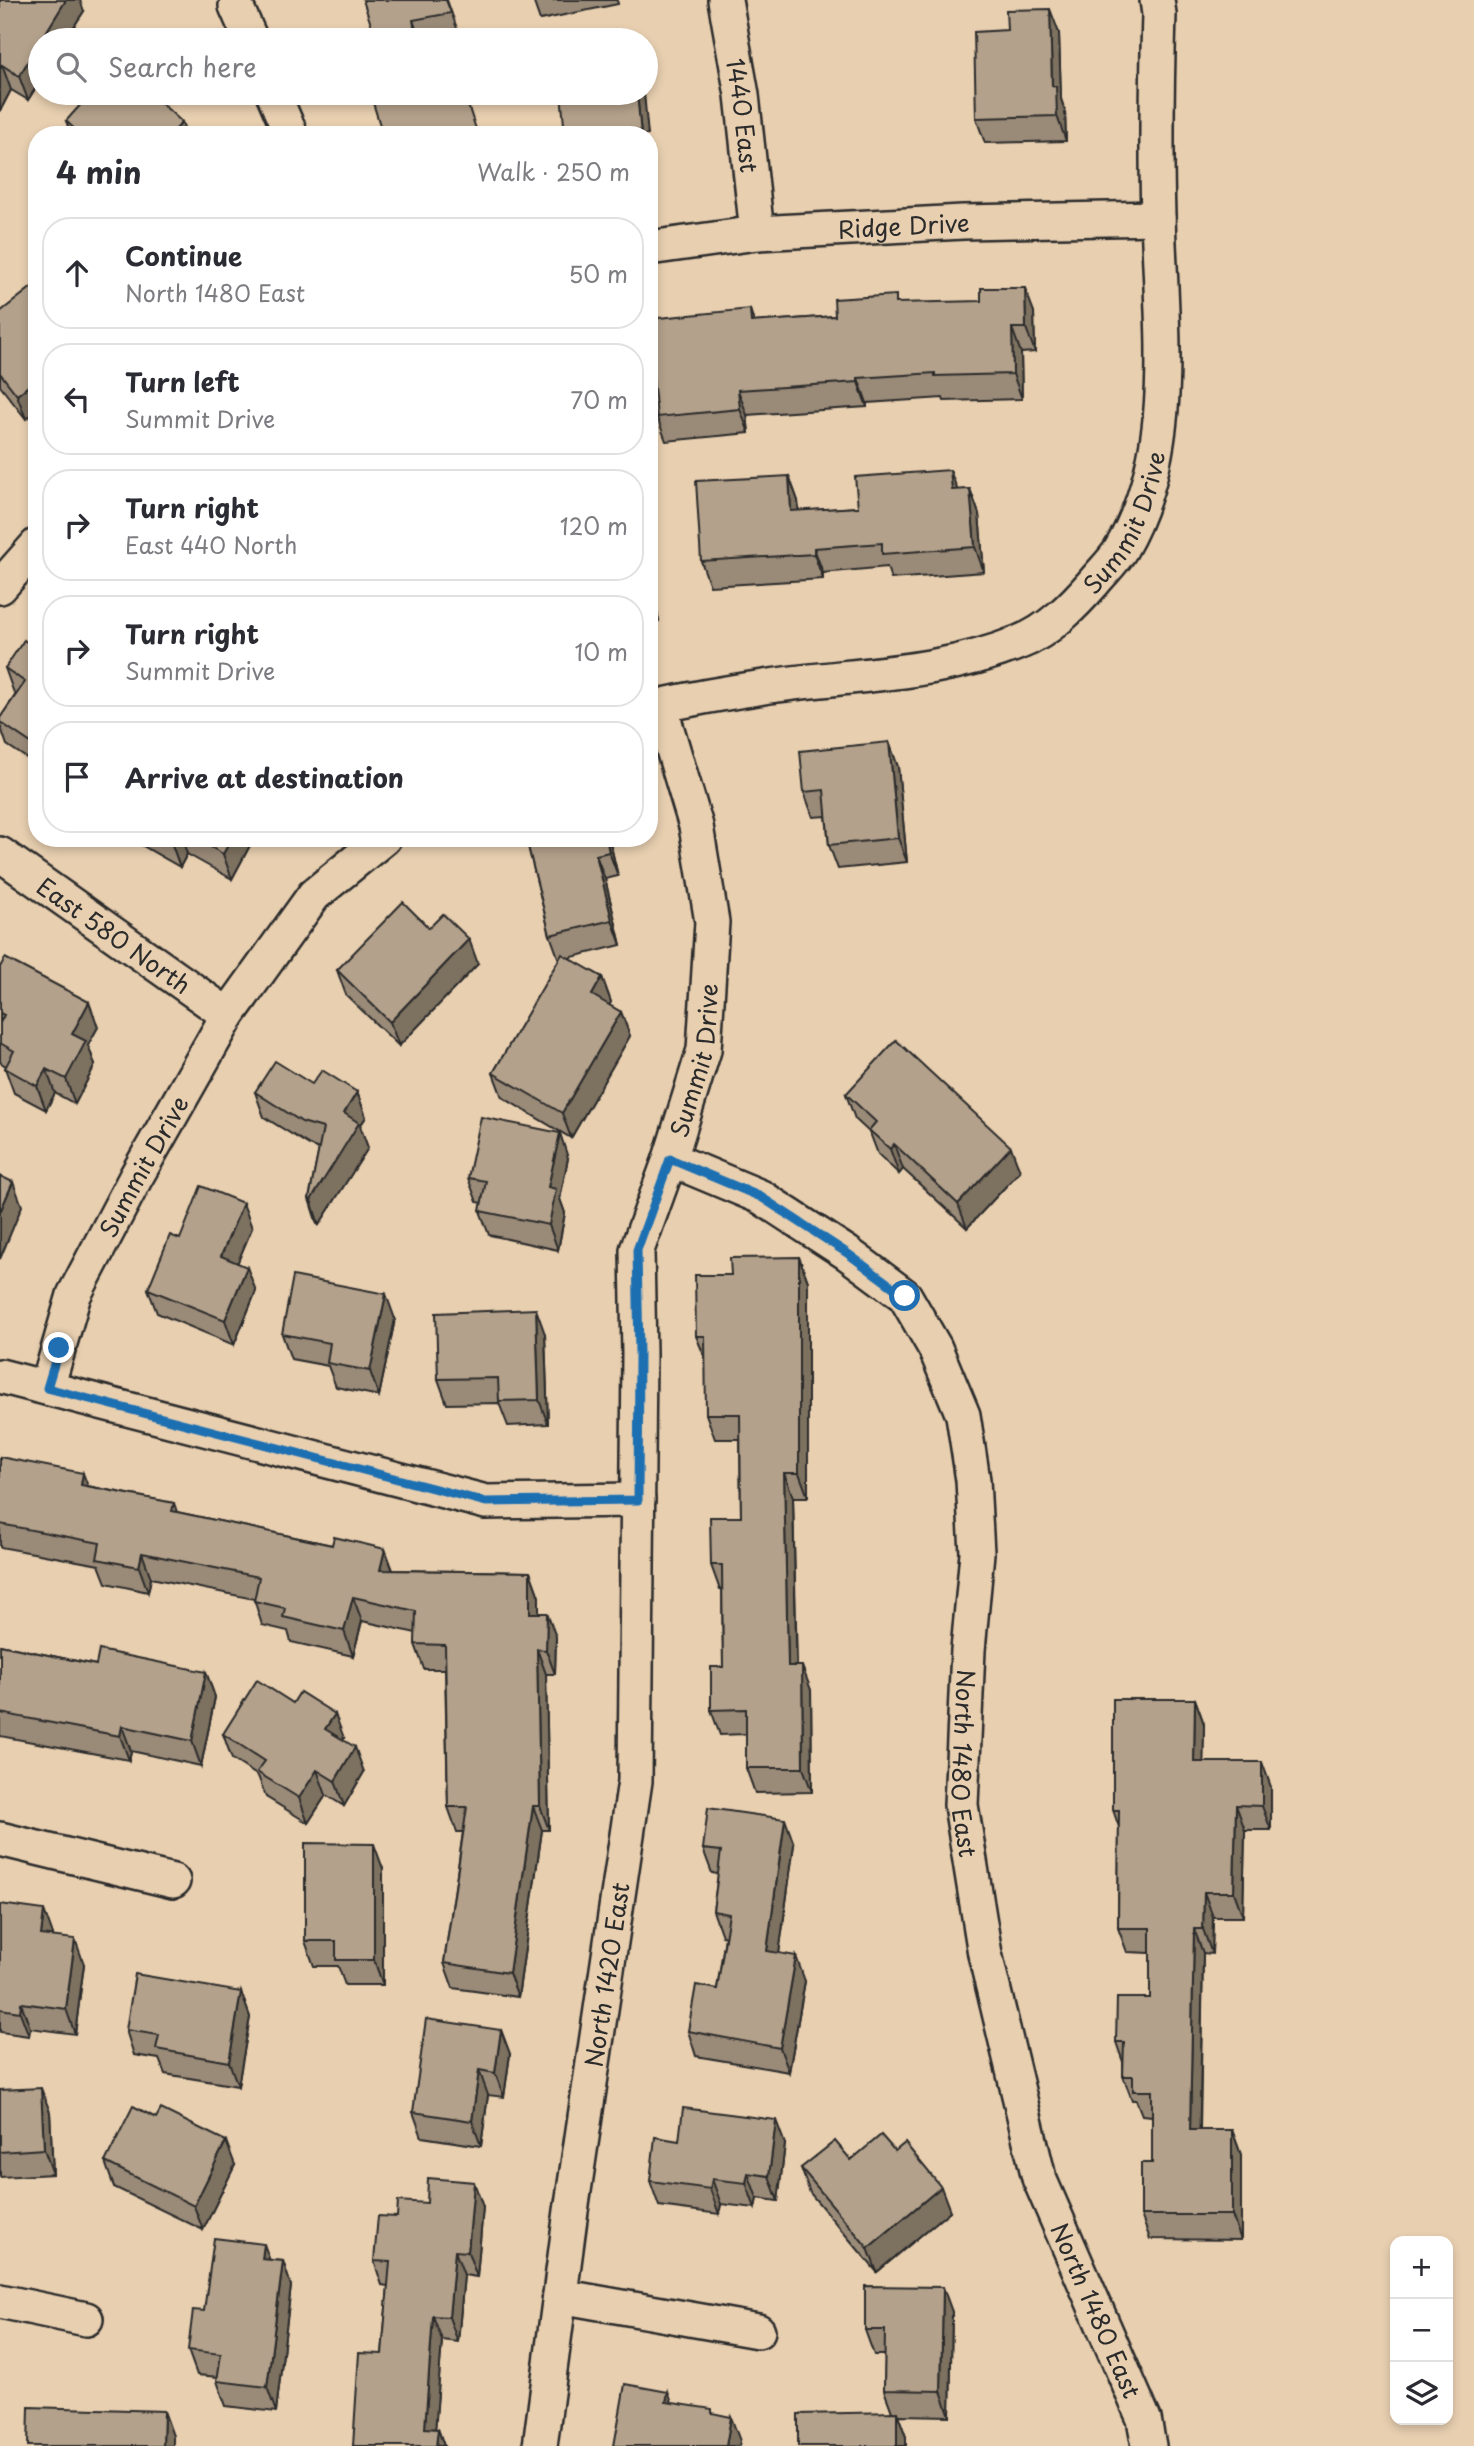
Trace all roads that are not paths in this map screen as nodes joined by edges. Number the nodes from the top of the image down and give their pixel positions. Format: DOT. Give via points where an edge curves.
graph roads {
  1 [pos="725,0"];
  2 [pos="1157,0"];
  3 [pos="236,6"];
  4 [pos="246,28"];
  5 [pos="278,105"];
  6 [pos="287,126"];
  7 [pos="1158,218"];
  8 [pos="757,233"];
  9 [pos="658,247"];
  10 [pos="28,555"];
  11 [pos="0,587"];
  12 [pos="658,706"];
  13 [pos="658,716"];
  14 [pos="373,847"];
  15 [pos="0,854"];
  16 [pos="228,1015"];
  17 [pos="670,1159"];
  18 [pos="0,1376"];
  19 [pos="47,1388"];
  20 [pos="638,1500"];
  21 [pos="0,1839"];
  22 [pos="173,1881"];
  23 [pos="560,2296"];
  24 [pos="0,2301"];
  25 [pos="86,2319"];
  26 [pos="758,2331"];
  27 [pos="540,2446"];
  28 [pos="1149,2446"];
  1 -- 8 [label="street, 1440 East"];
  2 -- 7 [label="street, Summit Drive"];
  3 -- 4 [label="street"];
  5 -- 6 [label="street"];
  7 -- 8 [label="street, Ridge Drive"];
  7 -- 12 [label="street, Summit Drive" via="1163,383 1152,469 1139,512 1119,551 1076,603 1023,642 962,660"];
  8 -- 9 [label="street, Ridge Drive"];
  10 -- 11 [label="street"];
  13 -- 17 [label="street, Summit Drive" via="696,826 712,922 704,1050"];
  14 -- 16 [label="street, Summit Drive" via="314,895"];
  15 -- 16 [label="street, East 580 North"];
  16 -- 19 [label="street, Summit Drive" via="74,1295"];
  17 -- 20 [label="street, Summit Drive" via="637,1250"];
  17 -- 28 [label="street, North 1480 East" via="761,1197 905,1296 935,1348 963,1415 974,1480 977,1553 961,1805 985,1954 1040,2178 1144,2419"];
  18 -- 19 [label="street"];
  19 -- 20 [label="street" via="486,1502"];
  20 -- 23 [label="street, North 1420 East" via="635,1781"];
  21 -- 22 [label="street"];
  23 -- 26 [label="street"];
  23 -- 27 [label="street, North 1420 East"];
  24 -- 25 [label="street"];
}
